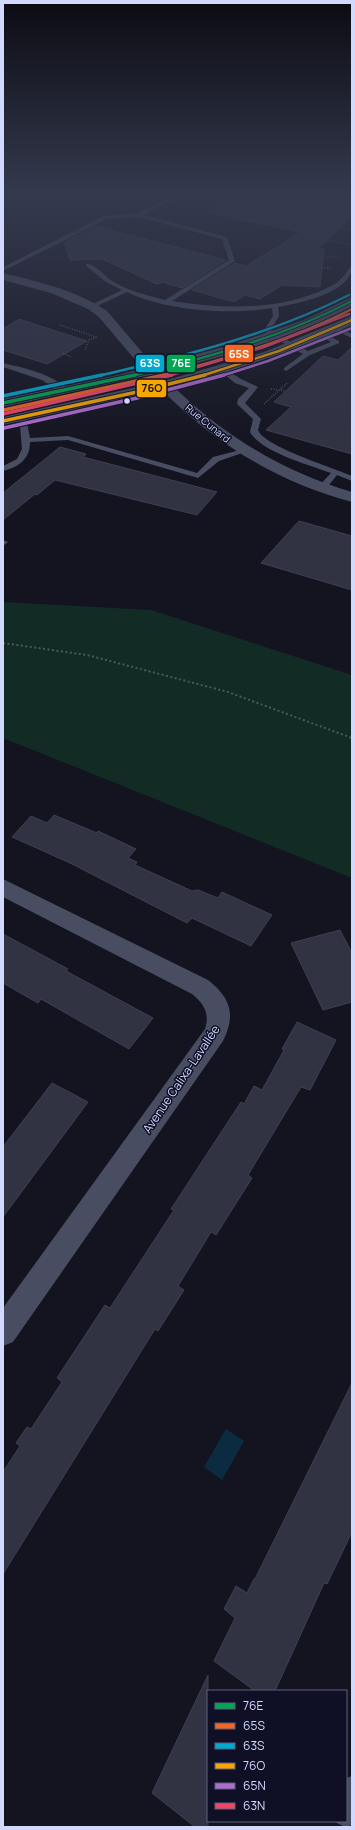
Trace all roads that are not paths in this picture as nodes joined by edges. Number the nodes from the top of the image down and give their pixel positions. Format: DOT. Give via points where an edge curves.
graph roads {
  1 [pos="14,279"];
  2 [pos="106,279"];
  3 [pos="202,279"];
  4 [pos="345,279"];
  5 [pos="126,290"];
  6 [pos="352,301"];
  7 [pos="166,302"];
  8 [pos="93,306"];
  9 [pos="275,306"];
  10 [pos="351,321"];
  11 [pos="334,328"];
  12 [pos="321,334"];
  13 [pos="274,335"];
  14 [pos="352,337"];
  15 [pos="337,342"];
  16 [pos="292,345"];
  17 [pos="308,354"];
  18 [pos="3,365"];
  19 [pos="286,368"];
  20 [pos="221,369"];
  21 [pos="152,371"];
  22 [pos="164,385"];
  23 [pos="64,391"];
  24 [pos="3,404"];
  25 [pos="22,417"];
  26 [pos="3,421"];
  27 [pos="26,440"];
  28 [pos="244,451"];
  29 [pos="3,469"];
  30 [pos="336,472"];
  31 [pos="352,480"];
  32 [pos="322,488"];
  33 [pos="352,497"];
  34 [pos="3,887"];
  35 [pos="3,1332"];
  36 [pos="352,1794"];
  37 [pos="347,1806"];
  1 -- 8 [label="street, Rue Cunard"];
  2 -- 5 [label="lane"];
  3 -- 7 [label="lane"];
  4 -- 9 [label="lane" via="333,288 308,298"];
  5 -- 7 [label="lane"];
  5 -- 8 [label="lane"];
  6 -- 13 [label="street"];
  7 -- 9 [label="lane" via="213,308"];
  8 -- 21 [label="street, Rue Cunard" via="107,318"];
  9 -- 13 [label="lane" via="276,316 268,329"];
  10 -- 11 [label="street"];
  11 -- 12 [label="street"];
  11 -- 14 [label="lane"];
  12 -- 15 [label="lane"];
  12 -- 16 [label="street"];
  13 -- 16 [label="lane"];
  13 -- 21 [label="street"];
  14 -- 15 [label="lane"];
  15 -- 17 [label="lane"];
  16 -- 17 [label="lane"];
  16 -- 20 [label="street"];
  17 -- 19 [label="lane"];
  18 -- 23 [label="lane" via="46,379"];
  20 -- 22 [label="street"];
  20 -- 30 [label="lane" via="238,381 254,387 241,404 256,419 254,428 258,436 285,452"];
  21 -- 22 [label="street, Rue Cunard"];
  21 -- 23 [label="street"];
  22 -- 25 [label="street"];
  22 -- 28 [label="street, Rue Cunard"];
  23 -- 24 [label="street"];
  25 -- 26 [label="street"];
  25 -- 27 [label="lane"];
  27 -- 28 [label="lane" via="68,438 198,476 216,459"];
  27 -- 29 [label="lane" via="27,449 23,458"];
  28 -- 32 [label="street, Rue Cunard" via="273,468"];
  30 -- 31 [label="lane"];
  30 -- 32 [label="lane"];
  32 -- 33 [label="street, Rue Cunard"];
  34 -- 35 [label="street, Avenue Calixa-Lavallée" via="200,988 216,1002 220,1015 215,1034"];
  36 -- 37 [label="street"];
}
